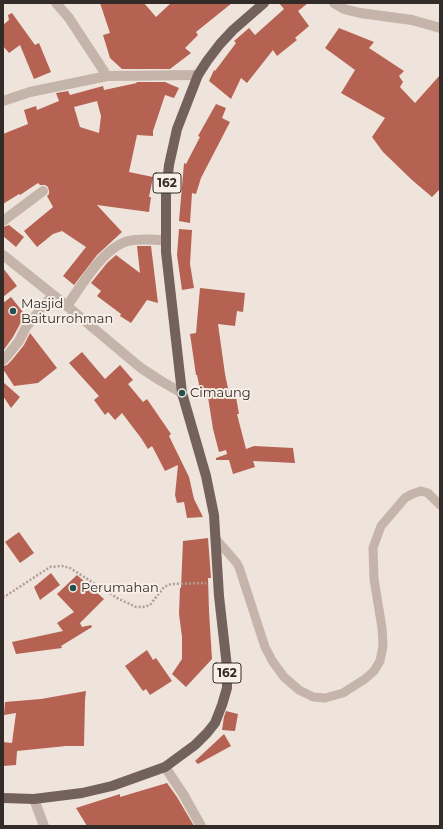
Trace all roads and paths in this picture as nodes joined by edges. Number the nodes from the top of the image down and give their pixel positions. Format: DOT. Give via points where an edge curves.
graph roads {
  1 [pos="56,3"];
  2 [pos="264,3"];
  3 [pos="334,3"];
  4 [pos="440,28"];
  5 [pos="198,75"];
  6 [pos="107,76"];
  7 [pos="3,101"];
  8 [pos="43,191"];
  9 [pos="3,220"];
  10 [pos="166,240"];
  11 [pos="3,254"];
  12 [pos="53,295"];
  13 [pos="67,306"];
  14 [pos="3,360"];
  15 [pos="182,393"];
  16 [pos="440,505"];
  17 [pos="215,538"];
  18 [pos="218,583"];
  19 [pos="3,596"];
  20 [pos="165,767"];
  21 [pos="3,798"];
  22 [pos="34,800"];
  23 [pos="44,826"];
  24 [pos="201,826"];
  1 -- 6 [label="street" via="69,18"];
  2 -- 5 [label="main road, 162" via="224,39"];
  3 -- 4 [label="street" via="344,9 360,13 412,20"];
  5 -- 6 [label="street"];
  5 -- 10 [label="main road, 162" via="177,129 169,165"];
  6 -- 7 [label="street" via="30,92"];
  8 -- 9 [label="street"];
  10 -- 13 [label="street" via="129,241 106,254"];
  10 -- 15 [label="main road, 162"];
  11 -- 12 [label="street"];
  12 -- 13 [label="street"];
  12 -- 14 [label="street"];
  13 -- 15 [label="street" via="141,368"];
  15 -- 17 [label="main road, 162" via="206,476 214,514"];
  16 -- 17 [label="lane" via="428,493 421,491 412,494 405,498 381,526 373,548 374,580 382,628 383,646 380,661 374,671 344,694 325,698 313,697 300,690 284,677 273,662 265,647 239,567"];
  17 -- 18 [label="main road, 162"];
  18 -- 19 [label="path" via="171,584 164,587 150,604 143,607 117,598 70,568 62,566 50,567"];
  18 -- 20 [label="main road, 162" via="227,688 215,723 195,745"];
  20 -- 22 [label="main road, 162" via="112,786"];
  20 -- 24 [label="street"];
  21 -- 22 [label="main road, 162"];
  22 -- 23 [label="street"];
}
